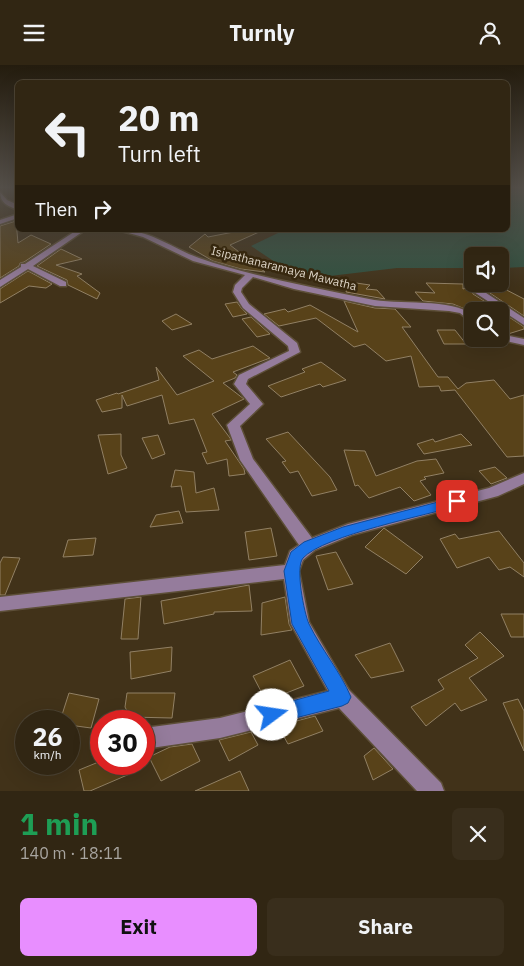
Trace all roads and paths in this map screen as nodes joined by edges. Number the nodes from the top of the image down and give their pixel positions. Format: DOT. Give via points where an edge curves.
graph roads {
  1 [pos="79,232"];
  2 [pos="132,232"];
  3 [pos="24,266"];
  4 [pos="251,274"];
  5 [pos="0,284"];
  6 [pos="64,284"];
  7 [pos="480,292"];
  8 [pos="464,312"];
  9 [pos="524,323"];
  10 [pos="509,339"];
  11 [pos="524,342"];
  12 [pos="524,478"];
  13 [pos="309,546"];
  14 [pos="291,571"];
  15 [pos="0,604"];
  16 [pos="342,697"];
  17 [pos="155,737"];
  18 [pos="433,791"];
  1 -- 3 [label="street"];
  2 -- 4 [label="street, Isipathanaramaya Mawatha" via="146,235 196,259"];
  3 -- 5 [label="street"];
  3 -- 6 [label="street"];
  4 -- 8 [label="street, Isipathanaramaya Mawatha" via="374,303 450,308"];
  4 -- 13 [label="street" via="236,292 246,305 293,345 294,352 244,377 240,384 257,405 233,425 247,460"];
  7 -- 9 [label="street"];
  10 -- 11 [label="street"];
  12 -- 13 [label="street" via="493,492 348,531"];
  13 -- 14 [label="street" via="296,556"];
  14 -- 15 [label="street"];
  14 -- 16 [label="street" via="300,624"];
  16 -- 17 [label="street" via="220,728"];
  16 -- 18 [label="street"];
}
